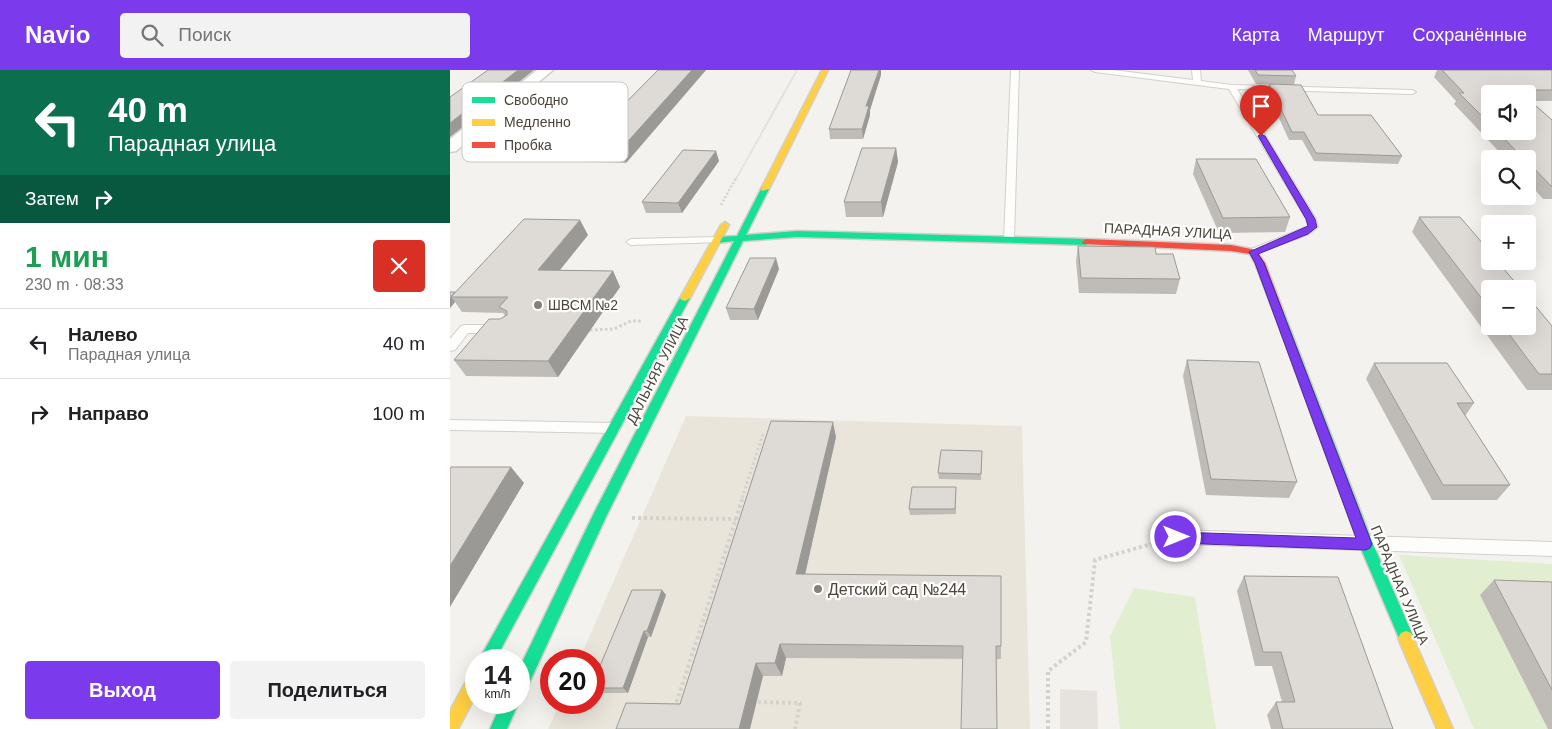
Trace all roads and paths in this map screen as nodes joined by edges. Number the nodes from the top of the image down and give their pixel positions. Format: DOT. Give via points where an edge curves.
graph roads {
  1 [pos="546,70"];
  2 [pos="825,70"];
  3 [pos="1015,70"];
  4 [pos="1095,70"];
  5 [pos="1196,70"];
  6 [pos="531,82"];
  7 [pos="1197,83"];
  8 [pos="1232,87"];
  9 [pos="1412,92"];
  10 [pos="462,137"];
  11 [pos="450,147"];
  12 [pos="731,215"];
  13 [pos="717,240"];
  14 [pos="739,240"];
  15 [pos="1009,240"];
  16 [pos="631,242"];
  17 [pos="1253,252"];
  18 [pos="648,322"];
  19 [pos="510,329"];
  20 [pos="590,330"];
  21 [pos="450,347"];
  22 [pos="450,425"];
  23 [pos="613,428"];
  24 [pos="763,434"];
  25 [pos="631,518"];
  26 [pos="736,519"];
  27 [pos="1176,537"];
  28 [pos="1366,544"];
  29 [pos="1552,548"];
  30 [pos="493,649"];
  31 [pos="530,663"];
  32 [pos="465,700"];
  33 [pos="687,701"];
  34 [pos="743,702"];
  35 [pos="505,714"];
  36 [pos="450,728"];
  37 [pos="498,729"];
  38 [pos="795,729"];
  39 [pos="1048,729"];
  40 [pos="1445,729"];
  1 -- 6 [label="street"];
  2 -- 14 [label="main road, ДАЛЬНЯЯ УЛИЦА"];
  3 -- 15 [label="lane"];
  4 -- 7 [label="lane"];
  5 -- 7 [label="lane"];
  7 -- 8 [label="lane"];
  8 -- 9 [label="lane"];
  8 -- 17 [label="lane" via="1313,227"];
  10 -- 11 [label="street"];
  12 -- 13 [label="main road, ДАЛЬНЯЯ УЛИЦА"];
  13 -- 14 [label="main road, ПАРАДНАЯ УЛИЦА"];
  13 -- 16 [label="lane"];
  13 -- 23 [label="main road, ДАЛЬНЯЯ УЛИЦА"];
  14 -- 15 [label="main road, ПАРАДНАЯ УЛИЦА" via="797,234"];
  14 -- 31 [label="main road, ДАЛЬНЯЯ УЛИЦА" via="599,517"];
  15 -- 17 [label="main road, ПАРАДНАЯ УЛИЦА" via="1212,247"];
  17 -- 28 [label="main road, ПАРАДНАЯ УЛИЦА" via="1260,263"];
  18 -- 20 [label="path" via="631,321 614,330"];
  19 -- 21 [label="lane" via="465,329"];
  22 -- 23 [label="lane"];
  23 -- 30 [label="main road, ДАЛЬНЯЯ УЛИЦА"];
  24 -- 26 [label="path"];
  25 -- 26 [label="path"];
  26 -- 33 [label="path" via="677,701"];
  27 -- 28 [label="lane"];
  27 -- 39 [label="path" via="1095,560 1086,642 1048,671"];
  28 -- 29 [label="lane"];
  28 -- 40 [label="main road, ПАРАДНАЯ УЛИЦА"];
  32 -- 36 [label="main road"];
  34 -- 38 [label="path" via="800,702"];
  35 -- 37 [label="main road"];
}
